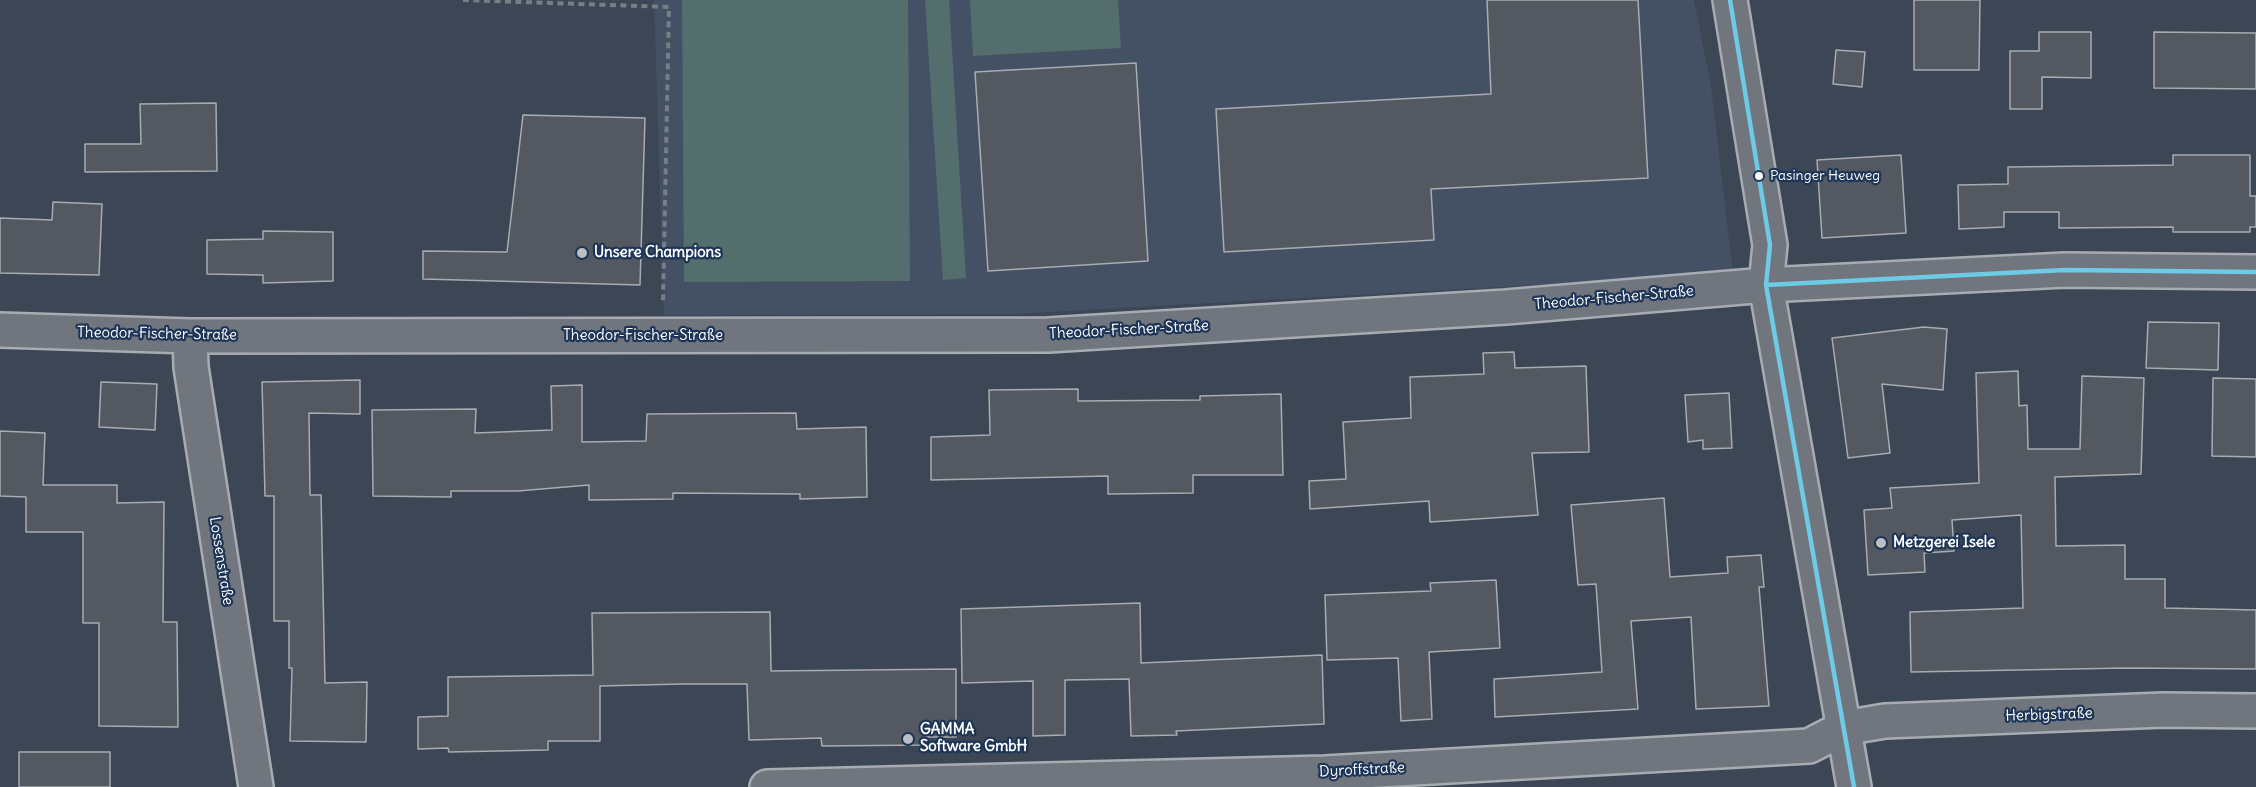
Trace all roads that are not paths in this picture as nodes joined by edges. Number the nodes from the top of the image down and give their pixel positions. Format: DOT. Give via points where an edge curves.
graph roads {
  1 [pos="1730,0"];
  2 [pos="2256,272"];
  3 [pos="1766,285"];
  4 [pos="0,330"];
  5 [pos="189,336"];
  6 [pos="2256,711"];
  7 [pos="1844,728"];
  8 [pos="1325,780"];
  9 [pos="256,787"];
  10 [pos="767,787"];
  11 [pos="1854,787"];
  1 -- 3 [label="street" via="1770,245"];
  2 -- 3 [label="street, Theodor-Fischer-Straße" via="2065,270"];
  3 -- 5 [label="street, Theodor-Fischer-Straße" via="1506,307 1048,335"];
  3 -- 7 [label="street"];
  4 -- 5 [label="street, Theodor-Fischer-Straße"];
  5 -- 9 [label="street, Lossenstraße" via="190,367"];
  6 -- 7 [label="street, Herbigstraße" via="2163,710 1885,722"];
  7 -- 8 [label="street, Dyroffstraße" via="1809,746"];
  7 -- 11 [label="street"];
  8 -- 10 [label="street, Dyroffstraße"];
}
